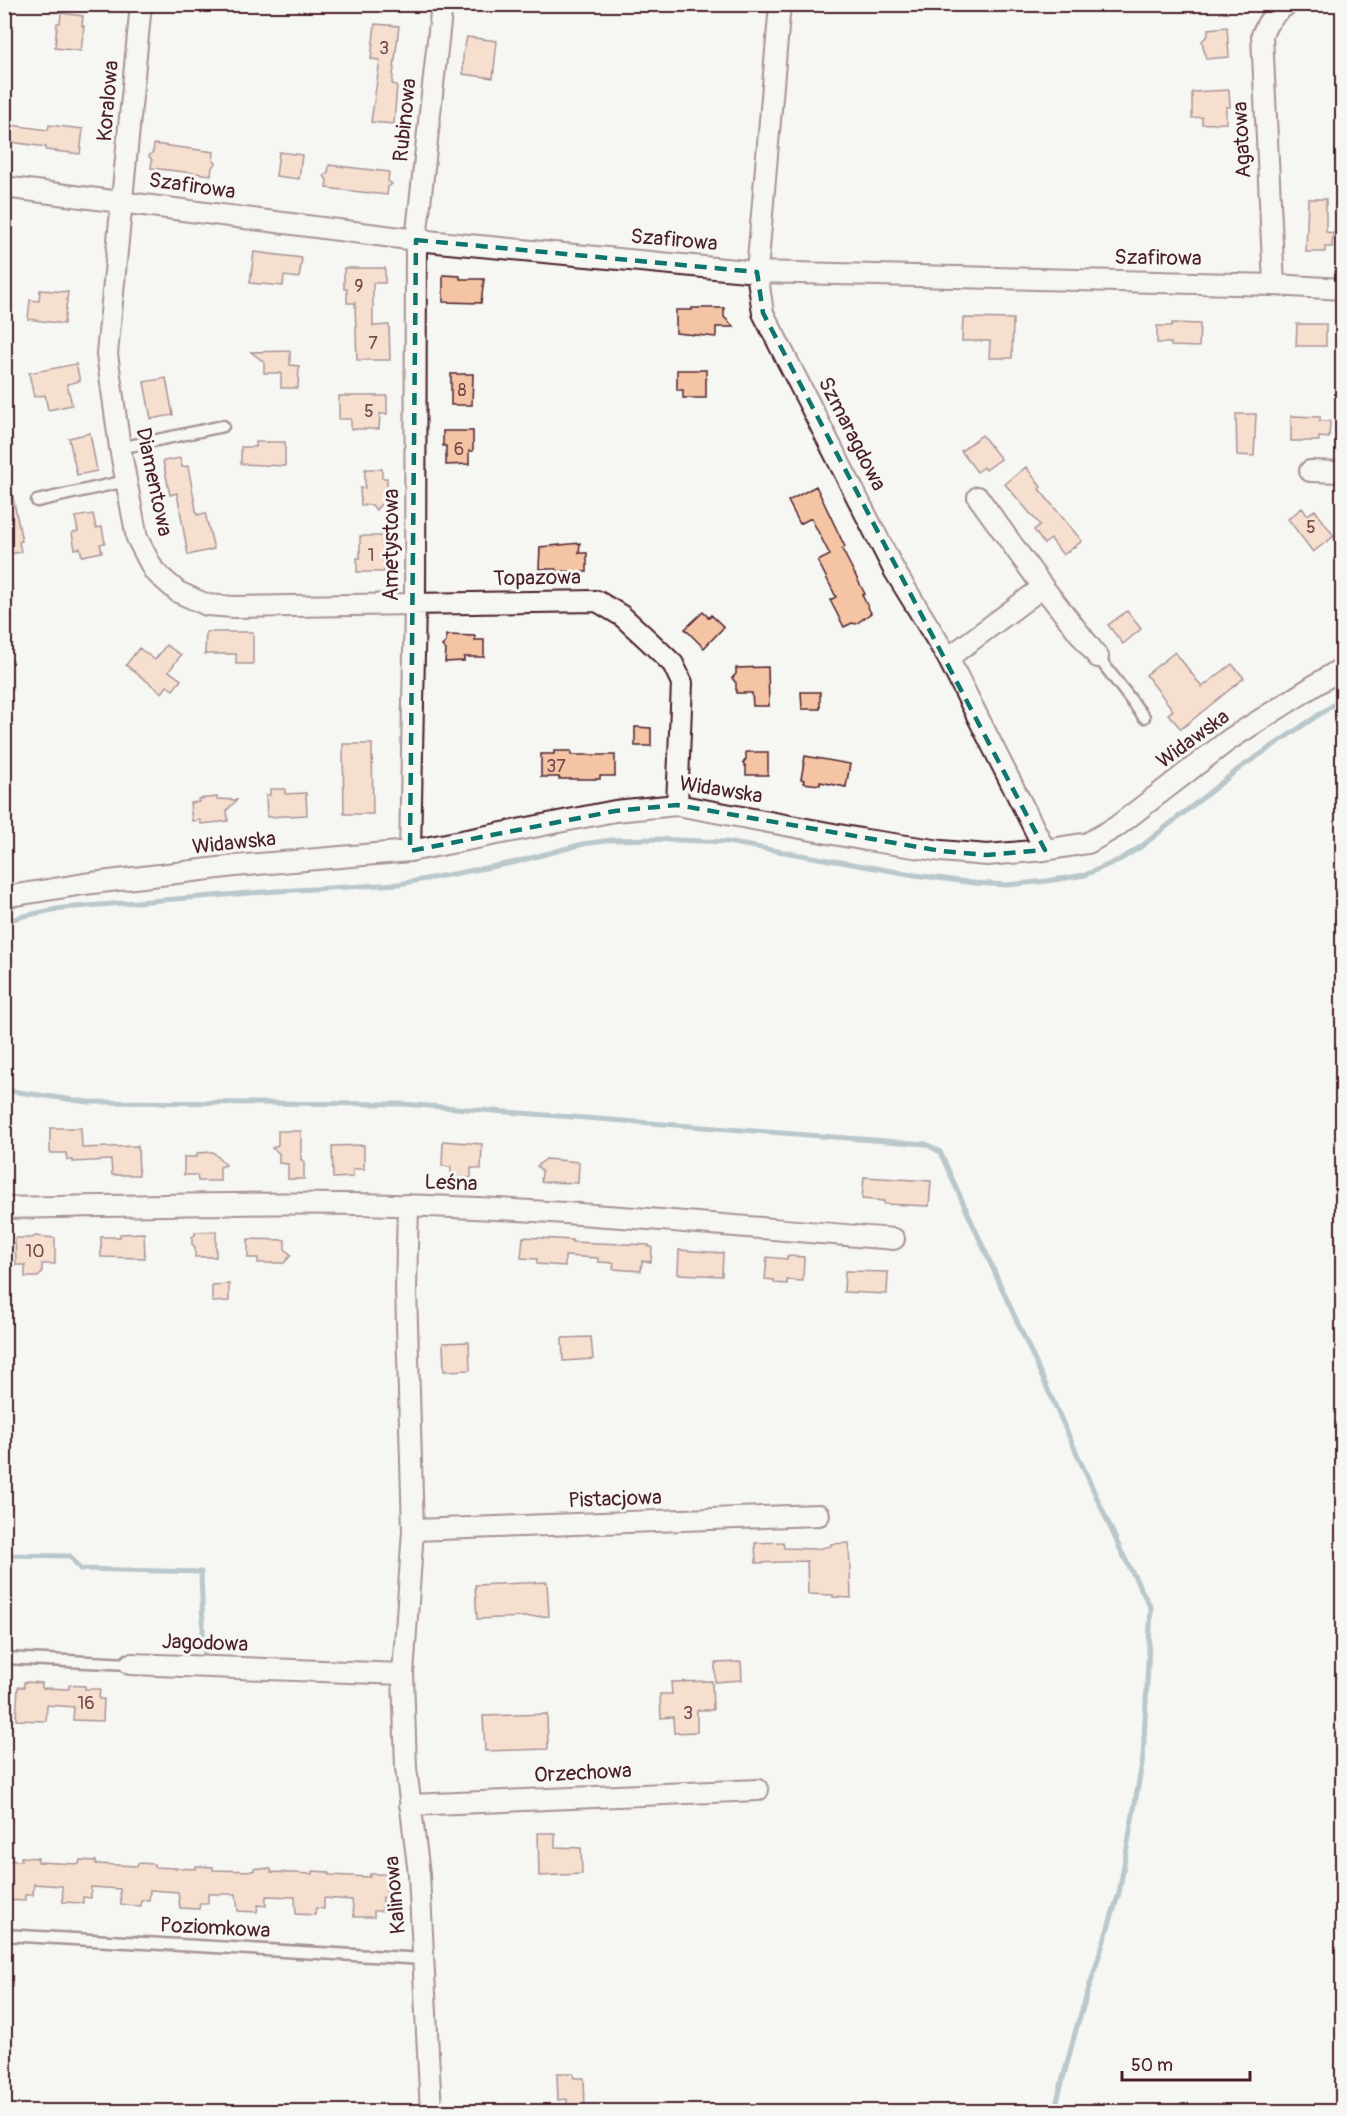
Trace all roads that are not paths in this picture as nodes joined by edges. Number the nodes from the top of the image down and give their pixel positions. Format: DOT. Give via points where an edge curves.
graph roads {
  1 [pos="141,4"];
  2 [pos="442,4"];
  3 [pos="780,4"];
  4 [pos="1288,4"];
  5 [pos="4,188"];
  6 [pos="123,201"];
  7 [pos="416,240"];
  8 [pos="757,272"];
  9 [pos="1274,285"];
  10 [pos="1342,289"];
  11 [pos="223,426"];
  12 [pos="120,448"];
  13 [pos="1310,471"];
  14 [pos="1342,472"];
  15 [pos="126,481"];
  16 [pos="978,497"];
  17 [pos="38,501"];
  18 [pos="1043,587"];
  19 [pos="415,605"];
  20 [pos="1098,657"];
  21 [pos="948,658"];
  22 [pos="1342,668"];
  23 [pos="1144,717"];
  24 [pos="677,805"];
  25 [pos="1045,850"];
  26 [pos="410,851"];
  27 [pos="4,897"];
  28 [pos="408,1205"];
  29 [pos="4,1208"];
  30 [pos="894,1239"];
  31 [pos="819,1515"];
  32 [pos="413,1530"];
  33 [pos="4,1658"];
  34 [pos="130,1664"];
  35 [pos="403,1674"];
  36 [pos="758,1790"];
  37 [pos="410,1805"];
  38 [pos="4,1935"];
  39 [pos="424,1959"];
  40 [pos="431,2112"];
  1 -- 6 [label="street, Koralowa"];
  2 -- 7 [label="street, Rubinowa"];
  3 -- 8 [label="street, Szmaragdowa"];
  4 -- 9 [label="street, Agatowa" via="1267,22 1262,35"];
  5 -- 6 [label="street, Szafirowa"];
  6 -- 7 [label="street, Szafirowa"];
  6 -- 12 [label="street, Diamentowa" via="107,354"];
  7 -- 8 [label="street, Szafirowa"];
  7 -- 19 [label="street, Ametystowa"];
  8 -- 9 [label="street, Szafirowa"];
  8 -- 21 [label="street, Szmaragdowa" via="763,313 894,570"];
  9 -- 10 [label="street, Szafirowa"];
  11 -- 12 [label="lane"];
  12 -- 15 [label="street, Diamentowa"];
  13 -- 14 [label="street"];
  15 -- 17 [label="lane"];
  15 -- 19 [label="street, Diamentowa" via="137,538 154,571 178,592 207,605"];
  16 -- 18 [label="street"];
  18 -- 20 [label="street"];
  18 -- 21 [label="street"];
  19 -- 24 [label="street, Topazowa" via="597,601 622,616 673,664 682,682"];
  19 -- 26 [label="street, Ametystowa"];
  20 -- 23 [label="lane"];
  21 -- 25 [label="street, Szmaragdowa"];
  22 -- 25 [label="street, Widawska" via="1230,739 1116,827 1088,843"];
  24 -- 25 [label="street, Widawska" via="941,851 987,855"];
  24 -- 26 [label="street, Widawska" via="615,811"];
  26 -- 27 [label="street, Widawska" via="235,866"];
  28 -- 29 [label="street, Leśna"];
  28 -- 30 [label="street, Leśna"];
  28 -- 32 [label="street, Kalinowa" via="406,1289"];
  31 -- 32 [label="street, Pistacjowa"];
  32 -- 35 [label="street, Kalinowa"];
  33 -- 34 [label="lane, Jagodowa"];
  34 -- 35 [label="street, Jagodowa"];
  35 -- 37 [label="street, Kalinowa"];
  36 -- 37 [label="street, Orzechowa"];
  37 -- 39 [label="street, Kalinowa"];
  38 -- 39 [label="lane, Poziomkowa"];
  39 -- 40 [label="street, Kalinowa"];
}
